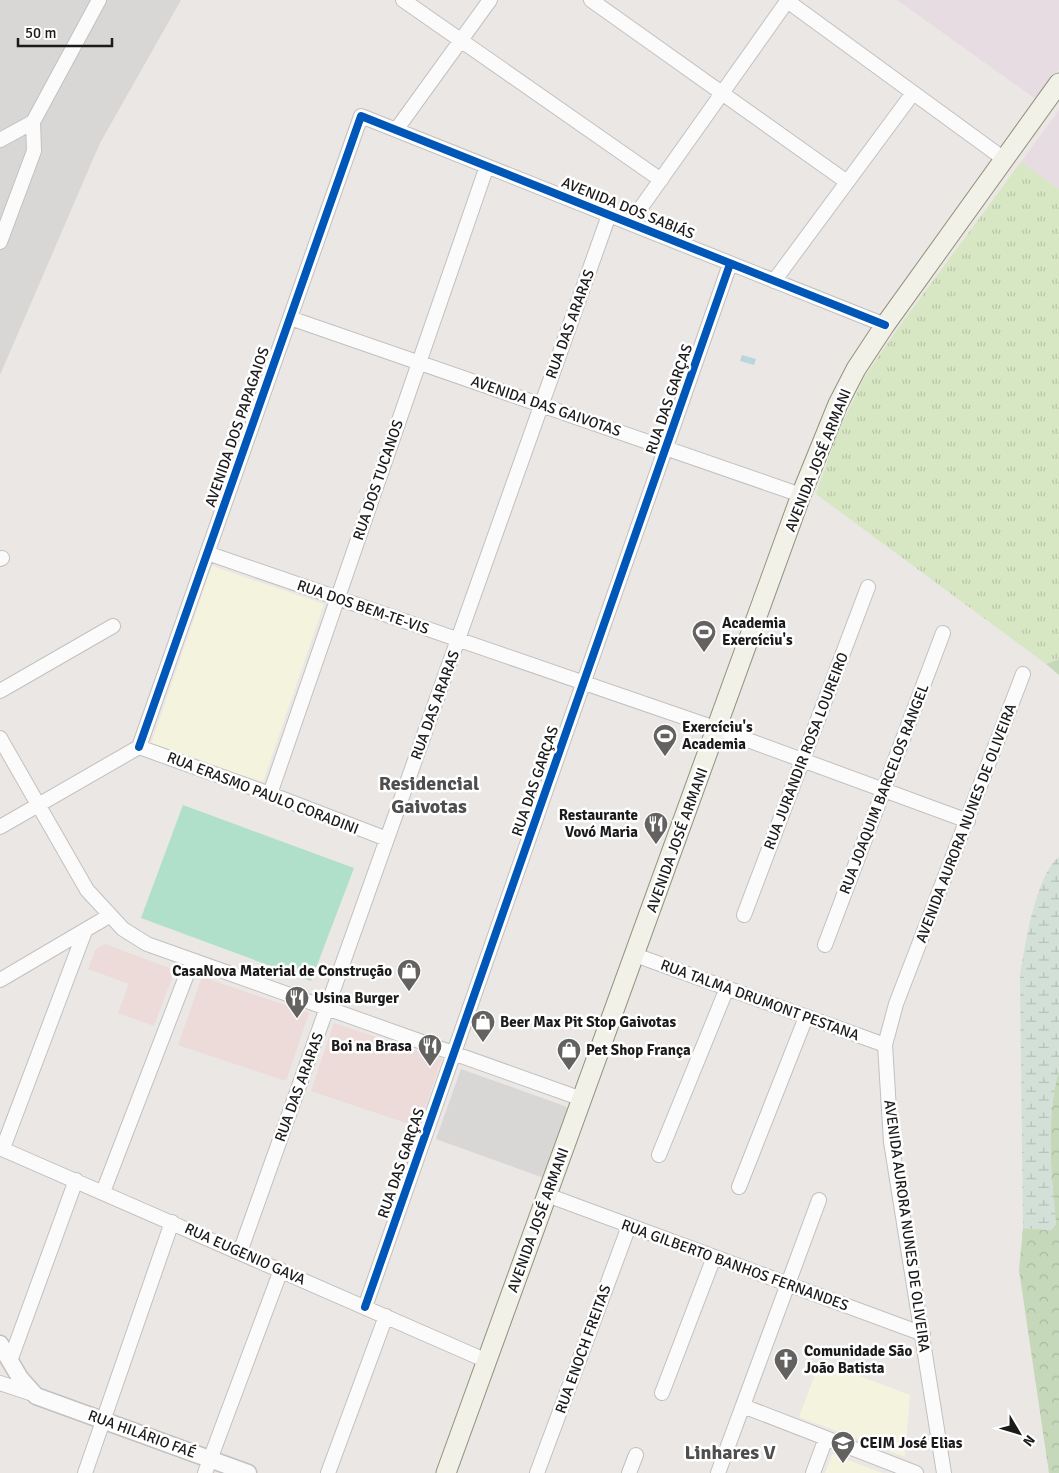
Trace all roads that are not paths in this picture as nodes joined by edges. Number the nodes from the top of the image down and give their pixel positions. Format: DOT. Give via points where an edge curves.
graph roads {
  1 [pos="99,0"];
  2 [pos="403,0"];
  3 [pos="490,0"];
  4 [pos="591,0"];
  5 [pos="787,0"];
  6 [pos="460,41"];
  7 [pos="1059,83"];
  8 [pos="913,93"];
  9 [pos="722,94"];
  10 [pos="361,116"];
  11 [pos="32,122"];
  12 [pos="396,130"];
  13 [pos="0,140"];
  14 [pos="1004,159"];
  15 [pos="486,166"];
  16 [pos="661,180"];
  17 [pos="847,182"];
  18 [pos="609,215"];
  19 [pos="630,223"];
  20 [pos="0,242"];
  21 [pos="730,264"];
  22 [pos="774,281"];
  23 [pos="290,318"];
  24 [pos="885,325"];
  25 [pos="419,362"];
  26 [pos="541,405"];
  27 [pos="666,448"];
  28 [pos="801,495"];
  29 [pos="207,553"];
  30 [pos="868,587"];
  31 [pos="338,598"];
  32 [pos="113,626"];
  33 [pos="943,633"];
  34 [pos="458,639"];
  35 [pos="1023,674"];
  36 [pos="584,683"];
  37 [pos="0,691"];
  38 [pos="718,729"];
  39 [pos="0,738"];
  40 [pos="139,747"];
  41 [pos="803,760"];
  42 [pos="884,790"];
  43 [pos="270,794"];
  44 [pos="38,805"];
  45 [pos="968,821"];
  46 [pos="0,827"];
  47 [pos="387,840"];
  48 [pos="744,915"];
  49 [pos="109,916"];
  50 [pos="86,931"];
  51 [pos="825,945"];
  52 [pos="635,955"];
  53 [pos="192,961"];
  54 [pos="0,980"];
  55 [pos="727,988"];
  56 [pos="327,1008"];
  57 [pos="806,1017"];
  58 [pos="885,1045"];
  59 [pos="454,1053"];
  60 [pos="582,1099"];
  61 [pos="1,1148"];
  62 [pos="659,1155"];
  63 [pos="76,1180"];
  64 [pos="739,1187"];
  65 [pos="103,1192"];
  66 [pos="547,1195"];
  67 [pos="819,1200"];
  68 [pos="172,1222"];
  69 [pos="629,1226"];
  70 [pos="240,1252"];
  71 [pos="714,1257"];
  72 [pos="280,1270"];
  73 [pos="788,1284"];
  74 [pos="365,1307"];
  75 [pos="386,1316"];
  76 [pos="922,1334"];
  77 [pos="5,1354"];
  78 [pos="487,1361"];
  79 [pos="0,1382"];
  80 [pos="662,1393"];
  81 [pos="36,1396"];
  82 [pos="743,1406"];
  83 [pos="104,1420"];
  84 [pos="826,1438"];
  85 [pos="636,1455"];
  86 [pos="208,1466"];
  87 [pos="86,1473"];
  88 [pos="248,1473"];
  89 [pos="328,1473"];
  90 [pos="446,1473"];
  91 [pos="536,1473"];
  92 [pos="630,1473"];
  93 [pos="718,1473"];
  94 [pos="813,1473"];
  95 [pos="916,1473"];
  96 [pos="944,1473"];
  1 -- 11 [label="street"];
  2 -- 6 [label="street"];
  3 -- 6 [label="street"];
  4 -- 9 [label="street"];
  5 -- 8 [label="street"];
  5 -- 9 [label="street"];
  6 -- 12 [label="street"];
  6 -- 16 [label="street"];
  7 -- 14 [label="main road, AVENIDA JOSÉ ARMANI"];
  8 -- 14 [label="street"];
  8 -- 17 [label="street"];
  9 -- 16 [label="street"];
  9 -- 17 [label="street"];
  10 -- 12 [label="street, AVENIDA DOS SABIÁS"];
  10 -- 23 [label="street, AVENIDA DOS PAPAGAIOS"];
  11 -- 13 [label="street"];
  11 -- 20 [label="street" via="34,151"];
  12 -- 15 [label="street, AVENIDA DOS SABIÁS"];
  14 -- 24 [label="main road, AVENIDA JOSÉ ARMANI"];
  15 -- 18 [label="street, AVENIDA DOS SABIÁS"];
  15 -- 25 [label="street, RUA DOS TUCANOS"];
  16 -- 19 [label="street"];
  17 -- 22 [label="street"];
  18 -- 19 [label="street, AVENIDA DOS SABIÁS"];
  18 -- 26 [label="street, RUA DAS ARARAS"];
  19 -- 21 [label="street, AVENIDA DOS SABIÁS"];
  21 -- 22 [label="street, AVENIDA DOS SABIÁS"];
  21 -- 27 [label="street, RUA DAS GARÇAS"];
  22 -- 24 [label="street, AVENIDA DOS SABIÁS"];
  23 -- 25 [label="street, AVENIDA DAS GAIVOTAS"];
  23 -- 29 [label="street, AVENIDA DOS PAPAGAIOS"];
  24 -- 28 [label="main road, AVENIDA JOSÉ ARMANI" via="838,404"];
  25 -- 26 [label="street, AVENIDA DAS GAIVOTAS"];
  25 -- 31 [label="street, RUA DOS TUCANOS"];
  26 -- 27 [label="street, AVENIDA DAS GAIVOTAS"];
  26 -- 34 [label="street, RUA DAS ARARAS"];
  27 -- 28 [label="street, AVENIDA DAS GAIVOTAS"];
  27 -- 36 [label="street, RUA DAS GARÇAS"];
  28 -- 38 [label="main road, AVENIDA JOSÉ ARMANI"];
  29 -- 31 [label="street, RUA DOS BEM-TE-VIS"];
  29 -- 40 [label="street, AVENIDA DOS PAPAGAIOS"];
  30 -- 41 [label="street, RUA JURANDIR ROSA LOUREIRO"];
  31 -- 34 [label="street, RUA DOS BEM-TE-VIS"];
  31 -- 43 [label="street, RUA DOS TUCANOS"];
  32 -- 37 [label="street"];
  33 -- 42 [label="street, RUA JOAQUIM BARCELOS RANGEL"];
  34 -- 36 [label="street, RUA DOS BEM-TE-VIS"];
  34 -- 47 [label="street, RUA DAS ARARAS"];
  35 -- 45 [label="street, AVENIDA AURORA NUNES DE OLIVEIRA"];
  36 -- 38 [label="street, RUA DOS BEM-TE-VIS"];
  36 -- 59 [label="street, RUA DAS GARÇAS"];
  38 -- 41 [label="street, RUA DOS BEM-TE-VIS"];
  38 -- 52 [label="main road, AVENIDA JOSÉ ARMANI"];
  39 -- 44 [label="street"];
  40 -- 43 [label="street, RUA ERASMO PAULO CORADINI"];
  40 -- 44 [label="street"];
  41 -- 42 [label="street, RUA DOS BEM-TE-VIS"];
  41 -- 48 [label="street, RUA JURANDIR ROSA LOUREIRO"];
  42 -- 45 [label="street, RUA DOS BEM-TE-VIS"];
  42 -- 51 [label="street, RUA JOAQUIM BARCELOS RANGEL"];
  43 -- 47 [label="street, RUA ERASMO PAULO CORADINI"];
  44 -- 46 [label="street"];
  44 -- 49 [label="street" via="87,890"];
  45 -- 58 [label="street, AVENIDA AURORA NUNES DE OLIVEIRA" via="896,1004"];
  47 -- 56 [label="street, RUA DAS ARARAS"];
  49 -- 50 [label="street"];
  49 -- 53 [label="street" via="146,944"];
  50 -- 54 [label="street"];
  50 -- 61 [label="street"];
  52 -- 55 [label="street, RUA TALMA DRUMONT PESTANA"];
  52 -- 60 [label="main road, AVENIDA JOSÉ ARMANI"];
  53 -- 56 [label="street"];
  53 -- 65 [label="street"];
  55 -- 57 [label="street, RUA TALMA DRUMONT PESTANA"];
  55 -- 62 [label="street"];
  56 -- 59 [label="street"];
  56 -- 70 [label="street, RUA DAS ARARAS"];
  57 -- 58 [label="street, RUA TALMA DRUMONT PESTANA"];
  57 -- 64 [label="street"];
  58 -- 76 [label="street, AVENIDA AURORA NUNES DE OLIVEIRA" via="891,1142"];
  59 -- 60 [label="street"];
  59 -- 74 [label="street, RUA DAS GARÇAS"];
  60 -- 66 [label="main road, AVENIDA JOSÉ ARMANI"];
  61 -- 63 [label="street, RUA EUGENIO GAVA"];
  63 -- 65 [label="street, RUA EUGENIO GAVA"];
  63 -- 77 [label="street"];
  65 -- 68 [label="street, RUA EUGENIO GAVA"];
  66 -- 69 [label="street, RUA GILBERTO BANHOS FERNANDES"];
  66 -- 78 [label="main road, AVENIDA JOSÉ ARMANI"];
  67 -- 73 [label="street"];
  68 -- 70 [label="street, RUA EUGENIO GAVA"];
  68 -- 83 [label="street"];
  69 -- 71 [label="street, RUA GILBERTO BANHOS FERNANDES"];
  69 -- 91 [label="street, RUA ENOCH FREITAS"];
  70 -- 72 [label="street, RUA EUGENIO GAVA"];
  71 -- 73 [label="street, RUA GILBERTO BANHOS FERNANDES"];
  71 -- 80 [label="street"];
  72 -- 74 [label="street, RUA EUGENIO GAVA"];
  72 -- 86 [label="street"];
  73 -- 76 [label="street, RUA GILBERTO BANHOS FERNANDES"];
  73 -- 82 [label="street"];
  74 -- 75 [label="street, RUA EUGENIO GAVA"];
  75 -- 78 [label="street, RUA EUGENIO GAVA"];
  75 -- 89 [label="street"];
  76 -- 96 [label="street, AVENIDA AURORA NUNES DE OLIVEIRA"];
  77 -- 79 [label="street" via="7,1371"];
  77 -- 81 [label="street"];
  78 -- 90 [label="main road, AVENIDA JOSÉ ARMANI"];
  79 -- 81 [label="street"];
  81 -- 83 [label="street, RUA HILÁRIO FAÉ"];
  82 -- 84 [label="street"];
  82 -- 93 [label="street"];
  83 -- 86 [label="street, RUA HILÁRIO FAÉ"];
  83 -- 87 [label="street"];
  84 -- 94 [label="street"];
  84 -- 95 [label="street"];
  85 -- 92 [label="street"];
  86 -- 88 [label="street, RUA HILÁRIO FAÉ"];
}
